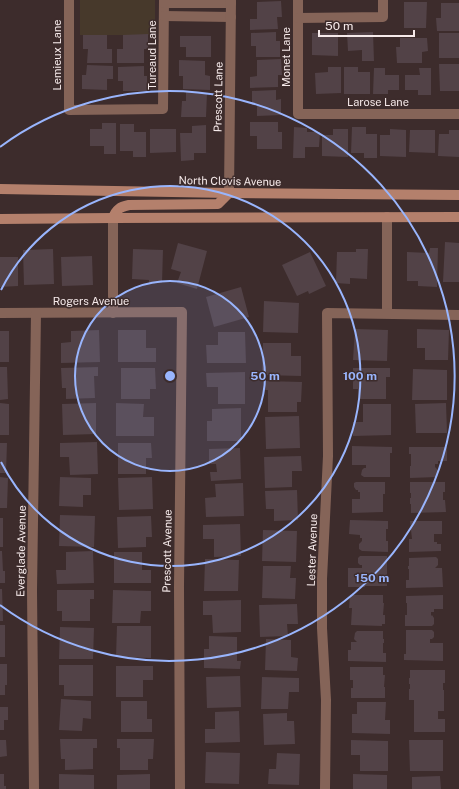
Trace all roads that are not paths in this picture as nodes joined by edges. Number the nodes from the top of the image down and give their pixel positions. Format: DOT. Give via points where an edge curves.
graph roads {
  1 [pos="69,0"];
  2 [pos="298,0"];
  3 [pos="383,0"];
  4 [pos="164,1"];
  5 [pos="231,1"];
  6 [pos="164,16"];
  7 [pos="231,17"];
  8 [pos="298,18"];
  9 [pos="163,109"];
  10 [pos="298,114"];
  11 [pos="459,114"];
  12 [pos="0,190"];
  13 [pos="229,193"];
  14 [pos="459,195"];
  15 [pos="387,217"];
  16 [pos="459,217"];
  17 [pos="113,218"];
  18 [pos="0,219"];
  19 [pos="113,312"];
  20 [pos="182,312"];
  21 [pos="0,313"];
  22 [pos="36,313"];
  23 [pos="387,313"];
  24 [pos="459,315"];
  25 [pos="34,789"];
  26 [pos="180,789"];
  27 [pos="325,789"];
  1 -- 9 [label="street, Lemieux Lane" via="69,110"];
  2 -- 8 [label="street, Monet Lane"];
  3 -- 8 [label="street" via="383,17"];
  4 -- 5 [label="street"];
  4 -- 6 [label="street, Tureaud Lane"];
  5 -- 7 [label="street, Prescott Lane"];
  6 -- 7 [label="street"];
  6 -- 9 [label="street, Tureaud Lane"];
  7 -- 13 [label="street, Prescott Lane"];
  8 -- 10 [label="street, Monet Lane"];
  10 -- 11 [label="street, Larose Lane"];
  12 -- 13 [label="main road, North Clovis Avenue"];
  13 -- 14 [label="main road, North Clovis Avenue"];
  13 -- 17 [label="main road" via="218,204 129,205 118,208"];
  15 -- 16 [label="main road"];
  15 -- 17 [label="main road"];
  15 -- 23 [label="street"];
  17 -- 18 [label="main road"];
  17 -- 19 [label="street"];
  19 -- 20 [label="street, Rogers Avenue"];
  19 -- 22 [label="street, Rogers Avenue"];
  20 -- 26 [label="street, Prescott Avenue" via="178,587"];
  21 -- 22 [label="street, Rogers Avenue"];
  22 -- 25 [label="street, Everglade Avenue" via="32,591"];
  23 -- 24 [label="street"];
  23 -- 27 [label="street, Lester Avenue" via="327,313 328,456 322,579 326,700"];
}
